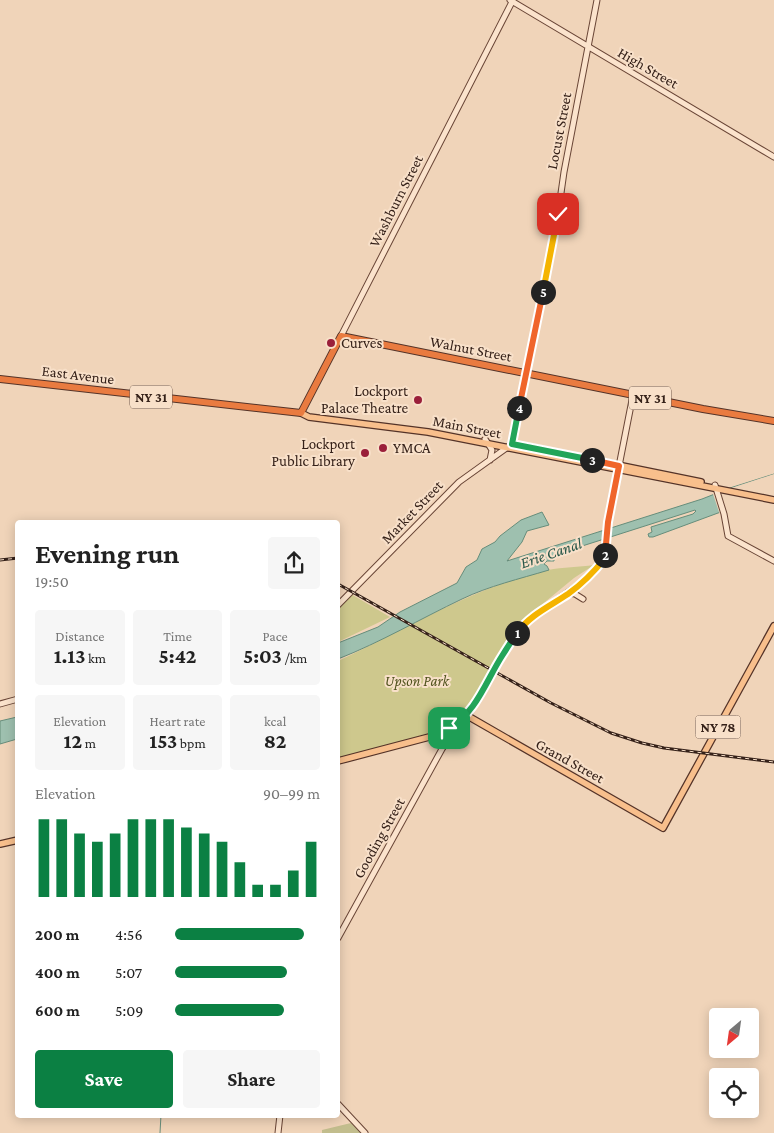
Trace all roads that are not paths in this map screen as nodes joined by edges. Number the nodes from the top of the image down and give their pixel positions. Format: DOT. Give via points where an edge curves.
graph roads {
  1 [pos="512,0"];
  2 [pos="597,0"];
  3 [pos="588,47"];
  4 [pos="774,157"];
  5 [pos="341,336"];
  6 [pos="527,373"];
  7 [pos="0,379"];
  8 [pos="632,395"];
  9 [pos="302,412"];
  10 [pos="774,421"];
  11 [pos="487,441"];
  12 [pos="510,445"];
  13 [pos="490,460"];
  14 [pos="619,468"];
  15 [pos="720,489"];
  16 [pos="773,499"];
  17 [pos="774,561"];
  18 [pos="569,593"];
  19 [pos="583,599"];
  20 [pos="340,603"];
  21 [pos="774,626"];
  22 [pos="15,700"];
  23 [pos="0,704"];
  24 [pos="466,716"];
  25 [pos="459,722"];
  26 [pos="441,733"];
  27 [pos="442,749"];
  28 [pos="340,760"];
  29 [pos="15,841"];
  30 [pos="0,844"];
  31 [pos="340,934"];
  32 [pos="340,1106"];
  33 [pos="280,1118"];
  34 [pos="278,1133"];
  35 [pos="365,1133"];
  1 -- 3 [label="street, High Street"];
  1 -- 5 [label="street, Washburn Street"];
  2 -- 3 [label="street, Locust Street"];
  3 -- 4 [label="street, High Street"];
  3 -- 6 [label="street, Locust Street"];
  5 -- 6 [label="highway, Walnut Street / NY 31"];
  5 -- 9 [label="highway, Washburn Street"];
  6 -- 8 [label="highway, Walnut Street / NY 31"];
  6 -- 12 [label="street, Locust Street"];
  7 -- 9 [label="highway, East Avenue / NY 31"];
  8 -- 10 [label="highway, Walnut Street / NY 31"];
  8 -- 14 [label="street"];
  9 -- 11 [label="main road, Main Street" via="428,428"];
  11 -- 12 [label="main road, Main Street"];
  11 -- 13 [label="street" via="492,450"];
  12 -- 13 [label="street, Market Street"];
  12 -- 14 [label="main road, Main Street"];
  13 -- 20 [label="street, Market Street" via="459,482"];
  14 -- 15 [label="main road, Main Street"];
  14 -- 18 [label="street, Gooding Street" via="608,522 605,558"];
  15 -- 16 [label="main road, Main Street"];
  15 -- 17 [label="street" via="728,536"];
  18 -- 19 [label="street"];
  18 -- 24 [label="street, Gooding Street" via="523,625"];
  21 -- 24 [label="main road, Grand Street / NY 78" via="663,828"];
  22 -- 23 [label="street"];
  24 -- 25 [label="main road, Gooding Street"];
  25 -- 26 [label="main road, Gooding Street"];
  25 -- 27 [label="street, Gooding Street"];
  26 -- 27 [label="street" via="445,737"];
  26 -- 28 [label="main road, Gooding Street"];
  27 -- 31 [label="street, Gooding Street"];
  29 -- 30 [label="main road"];
  32 -- 35 [label="street"];
  33 -- 34 [label="street"];
}
